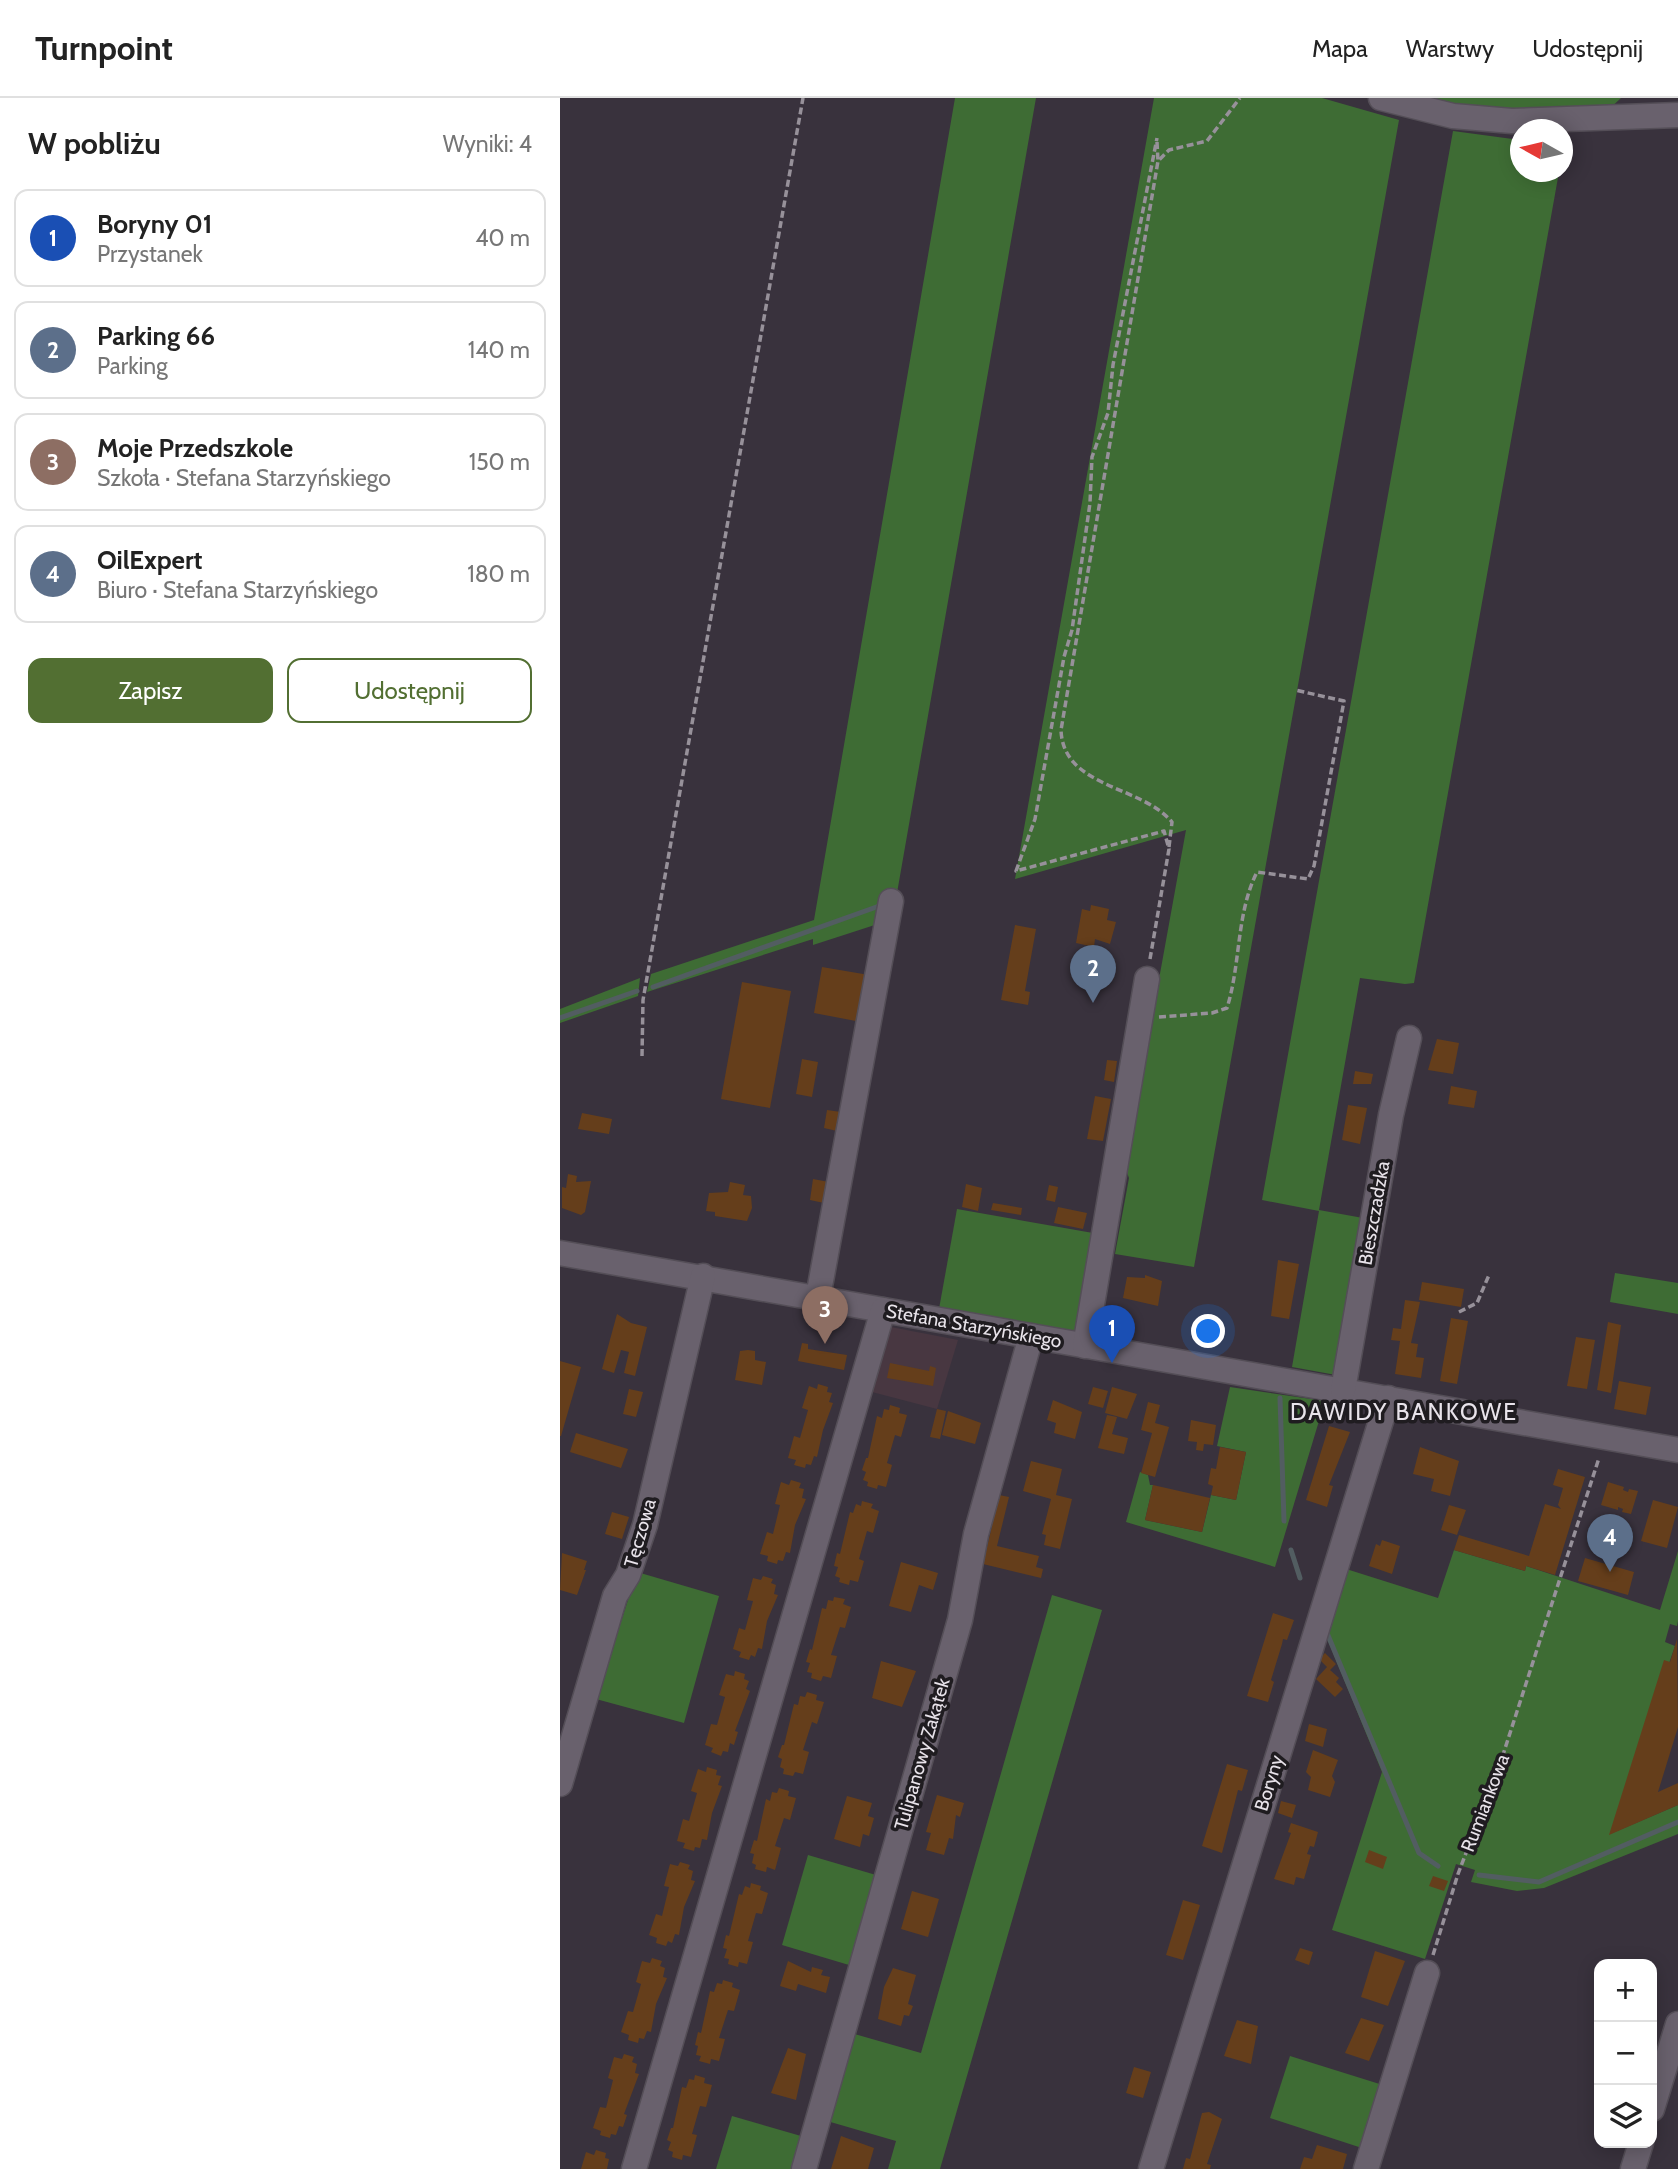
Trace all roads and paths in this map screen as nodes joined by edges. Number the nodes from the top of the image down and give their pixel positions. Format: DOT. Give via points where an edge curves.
graph roads {
  1 [pos="803,98"];
  2 [pos="1240,98"];
  3 [pos="1381,98"];
  4 [pos="1637,107"];
  5 [pos="1678,115"];
  6 [pos="1158,161"];
  7 [pos="1295,690"];
  8 [pos="1169,849"];
  9 [pos="891,901"];
  10 [pos="1147,979"];
  11 [pos="1140,1020"];
  12 [pos="1409,1038"];
  13 [pos="642,1056"];
  14 [pos="560,1253"];
  15 [pos="1489,1275"];
  16 [pos="703,1276"];
  17 [pos="818,1297"];
  18 [pos="883,1310"];
  19 [pos="1459,1312"];
  20 [pos="1031,1336"];
  21 [pos="1085,1346"];
  22 [pos="1343,1390"];
  23 [pos="1388,1398"];
  24 [pos="1604,1437"];
  25 [pos="1678,1450"];
  26 [pos="560,1784"];
  27 [pos="1427,1973"];
  28 [pos="1678,2024"];
  29 [pos="1657,2093"];
  30 [pos="1639,2148"];
  31 [pos="634,2169"];
  32 [pos="804,2169"];
  33 [pos="1151,2169"];
  34 [pos="1366,2169"];
  35 [pos="1633,2169"];
  1 -- 13 [label="path" via="643,1000"];
  2 -- 6 [label="path" via="1207,141 1169,150"];
  3 -- 4 [label="street" via="1436,113 1512,121"];
  4 -- 5 [label="street"];
  6 -- 8 [label="path" via="1060,730 1061,747 1070,760 1107,786 1164,812 1172,822"];
  6 -- 8 [label="path" via="1157,138 1108,413 1092,457 1072,630 1035,818 1016,870 1161,830"];
  7 -- 11 [label="path" via="1344,701 1308,879 1257,872 1244,909 1236,981 1227,1008"];
  8 -- 10 [label="path"];
  9 -- 17 [label="street"];
  10 -- 11 [label="street"];
  11 -- 21 [label="street"];
  12 -- 22 [label="street, Bieszczadzka" via="1391,1115"];
  14 -- 16 [label="street, Stefana Starzyńskiego"];
  15 -- 19 [label="path" via="1476,1303"];
  16 -- 17 [label="street, Stefana Starzyńskiego"];
  16 -- 26 [label="street, Tęczowa" via="645,1525 628,1575 615,1596"];
  17 -- 18 [label="street, Stefana Starzyńskiego"];
  18 -- 20 [label="street, Stefana Starzyńskiego"];
  18 -- 31 [label="street"];
  20 -- 21 [label="street, Stefana Starzyńskiego"];
  20 -- 32 [label="street, Tulipanowy Zakątek" via="976,1534 960,1620"];
  21 -- 22 [label="street, Stefana Starzyńskiego"];
  22 -- 23 [label="street, Stefana Starzyńskiego"];
  23 -- 24 [label="street, Stefana Starzyńskiego"];
  23 -- 33 [label="street, Boryny"];
  24 -- 25 [label="street, Stefana Starzyńskiego"];
  24 -- 27 [label="path, Rumiankowa" via="1542,1638"];
  27 -- 34 [label="street"];
  28 -- 29 [label="street"];
  30 -- 35 [label="street"];
}
